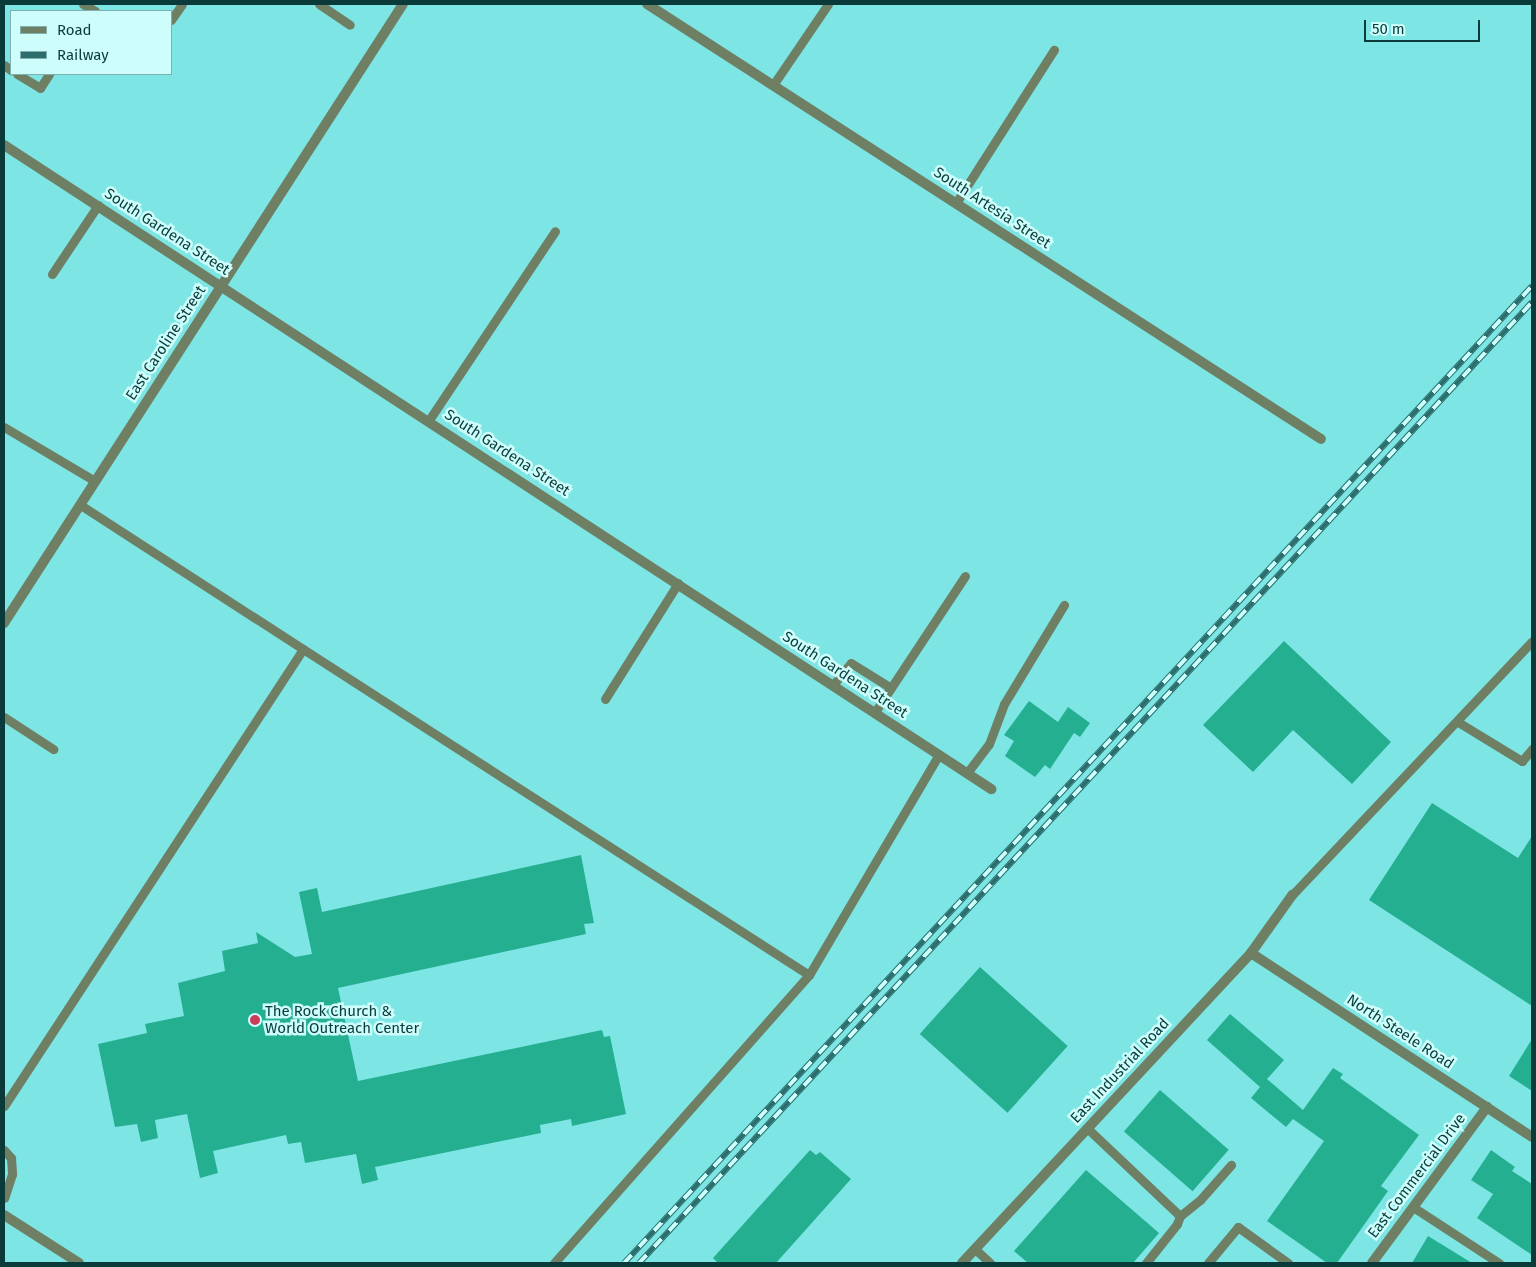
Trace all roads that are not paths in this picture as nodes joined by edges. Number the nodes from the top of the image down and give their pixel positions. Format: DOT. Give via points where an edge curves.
graph roads {
  1 [pos="182,4"];
  2 [pos="318,4"];
  3 [pos="403,4"];
  4 [pos="647,4"];
  5 [pos="828,4"];
  6 [pos="172,19"];
  7 [pos="350,25"];
  8 [pos="1054,50"];
  9 [pos="19,75"];
  10 [pos="49,75"];
  11 [pos="773,85"];
  12 [pos="4,145"];
  13 [pos="956,203"];
  14 [pos="98,205"];
  15 [pos="555,231"];
  16 [pos="52,274"];
  17 [pos="222,284"];
  18 [pos="429,420"];
  19 [pos="4,427"];
  20 [pos="1321,439"];
  21 [pos="95,481"];
  22 [pos="80,505"];
  23 [pos="965,576"];
  24 [pos="678,583"];
  25 [pos="1064,605"];
  26 [pos="4,623"];
  27 [pos="1532,641"];
  28 [pos="303,649"];
  29 [pos="833,685"];
  30 [pos="891,688"];
  31 [pos="605,699"];
  32 [pos="875,712"];
  33 [pos="4,717"];
  34 [pos="1458,722"];
  35 [pos="53,749"];
  36 [pos="1532,749"];
  37 [pos="939,754"];
  38 [pos="967,773"];
  39 [pos="991,789"];
  40 [pos="1293,894"];
  41 [pos="1251,953"];
  42 [pos="809,975"];
  43 [pos="4,1106"];
  44 [pos="1487,1107"];
  45 [pos="1087,1128"];
  46 [pos="1532,1137"];
  47 [pos="4,1150"];
  48 [pos="1231,1165"];
  49 [pos="4,1198"];
  50 [pos="1413,1207"];
  51 [pos="4,1214"];
  52 [pos="1180,1216"];
  53 [pos="975,1249"];
  54 [pos="79,1263"];
  55 [pos="554,1263"];
  56 [pos="962,1263"];
  57 [pos="990,1263"];
  58 [pos="1146,1263"];
  59 [pos="1208,1263"];
  60 [pos="1288,1263"];
  61 [pos="1372,1263"];
  62 [pos="1499,1263"];
  1 -- 6 [label="lane"];
  2 -- 7 [label="lane"];
  3 -- 17 [label="street, East Caroline Street"];
  4 -- 11 [label="street, South Artesia Street"];
  5 -- 11 [label="lane"];
  8 -- 13 [label="lane"];
  9 -- 10 [label="lane" via="40,88"];
  11 -- 13 [label="street, South Artesia Street"];
  12 -- 14 [label="street, South Gardena Street"];
  13 -- 20 [label="street, South Artesia Street"];
  14 -- 16 [label="lane"];
  14 -- 17 [label="street, South Gardena Street"];
  15 -- 18 [label="lane"];
  17 -- 18 [label="street, South Gardena Street"];
  17 -- 21 [label="street, East Caroline Street"];
  18 -- 24 [label="street, South Gardena Street"];
  19 -- 21 [label="lane"];
  21 -- 22 [label="street, East Caroline Street"];
  22 -- 26 [label="street, East Caroline Street"];
  22 -- 28 [label="lane"];
  23 -- 30 [label="lane"];
  24 -- 29 [label="street, South Gardena Street"];
  24 -- 31 [label="lane"];
  25 -- 38 [label="lane" via="1004,704 989,744"];
  27 -- 34 [label="lane"];
  28 -- 42 [label="lane"];
  28 -- 43 [label="lane"];
  29 -- 30 [label="lane" via="851,663"];
  29 -- 32 [label="street, South Gardena Street"];
  30 -- 32 [label="lane"];
  32 -- 37 [label="street, South Gardena Street"];
  33 -- 35 [label="lane"];
  34 -- 36 [label="lane" via="1522,761"];
  34 -- 40 [label="lane"];
  37 -- 38 [label="street, South Gardena Street"];
  37 -- 42 [label="lane"];
  38 -- 39 [label="street, South Gardena Street"];
  40 -- 41 [label="street, East Industrial Road"];
  41 -- 44 [label="street, North Steele Road"];
  41 -- 45 [label="street, East Industrial Road"];
  42 -- 55 [label="lane"];
  44 -- 46 [label="street, North Steele Road"];
  44 -- 50 [label="street, East Commercial Drive"];
  45 -- 52 [label="lane"];
  45 -- 53 [label="street, East Industrial Road"];
  47 -- 49 [label="lane" via="11,1158 12,1174"];
  48 -- 52 [label="lane" via="1200,1200"];
  50 -- 61 [label="street, East Commercial Drive"];
  50 -- 62 [label="lane"];
  51 -- 54 [label="street"];
  52 -- 58 [label="lane"];
  53 -- 56 [label="street, East Industrial Road"];
  53 -- 57 [label="lane"];
  59 -- 60 [label="lane" via="1238,1227"];
}
